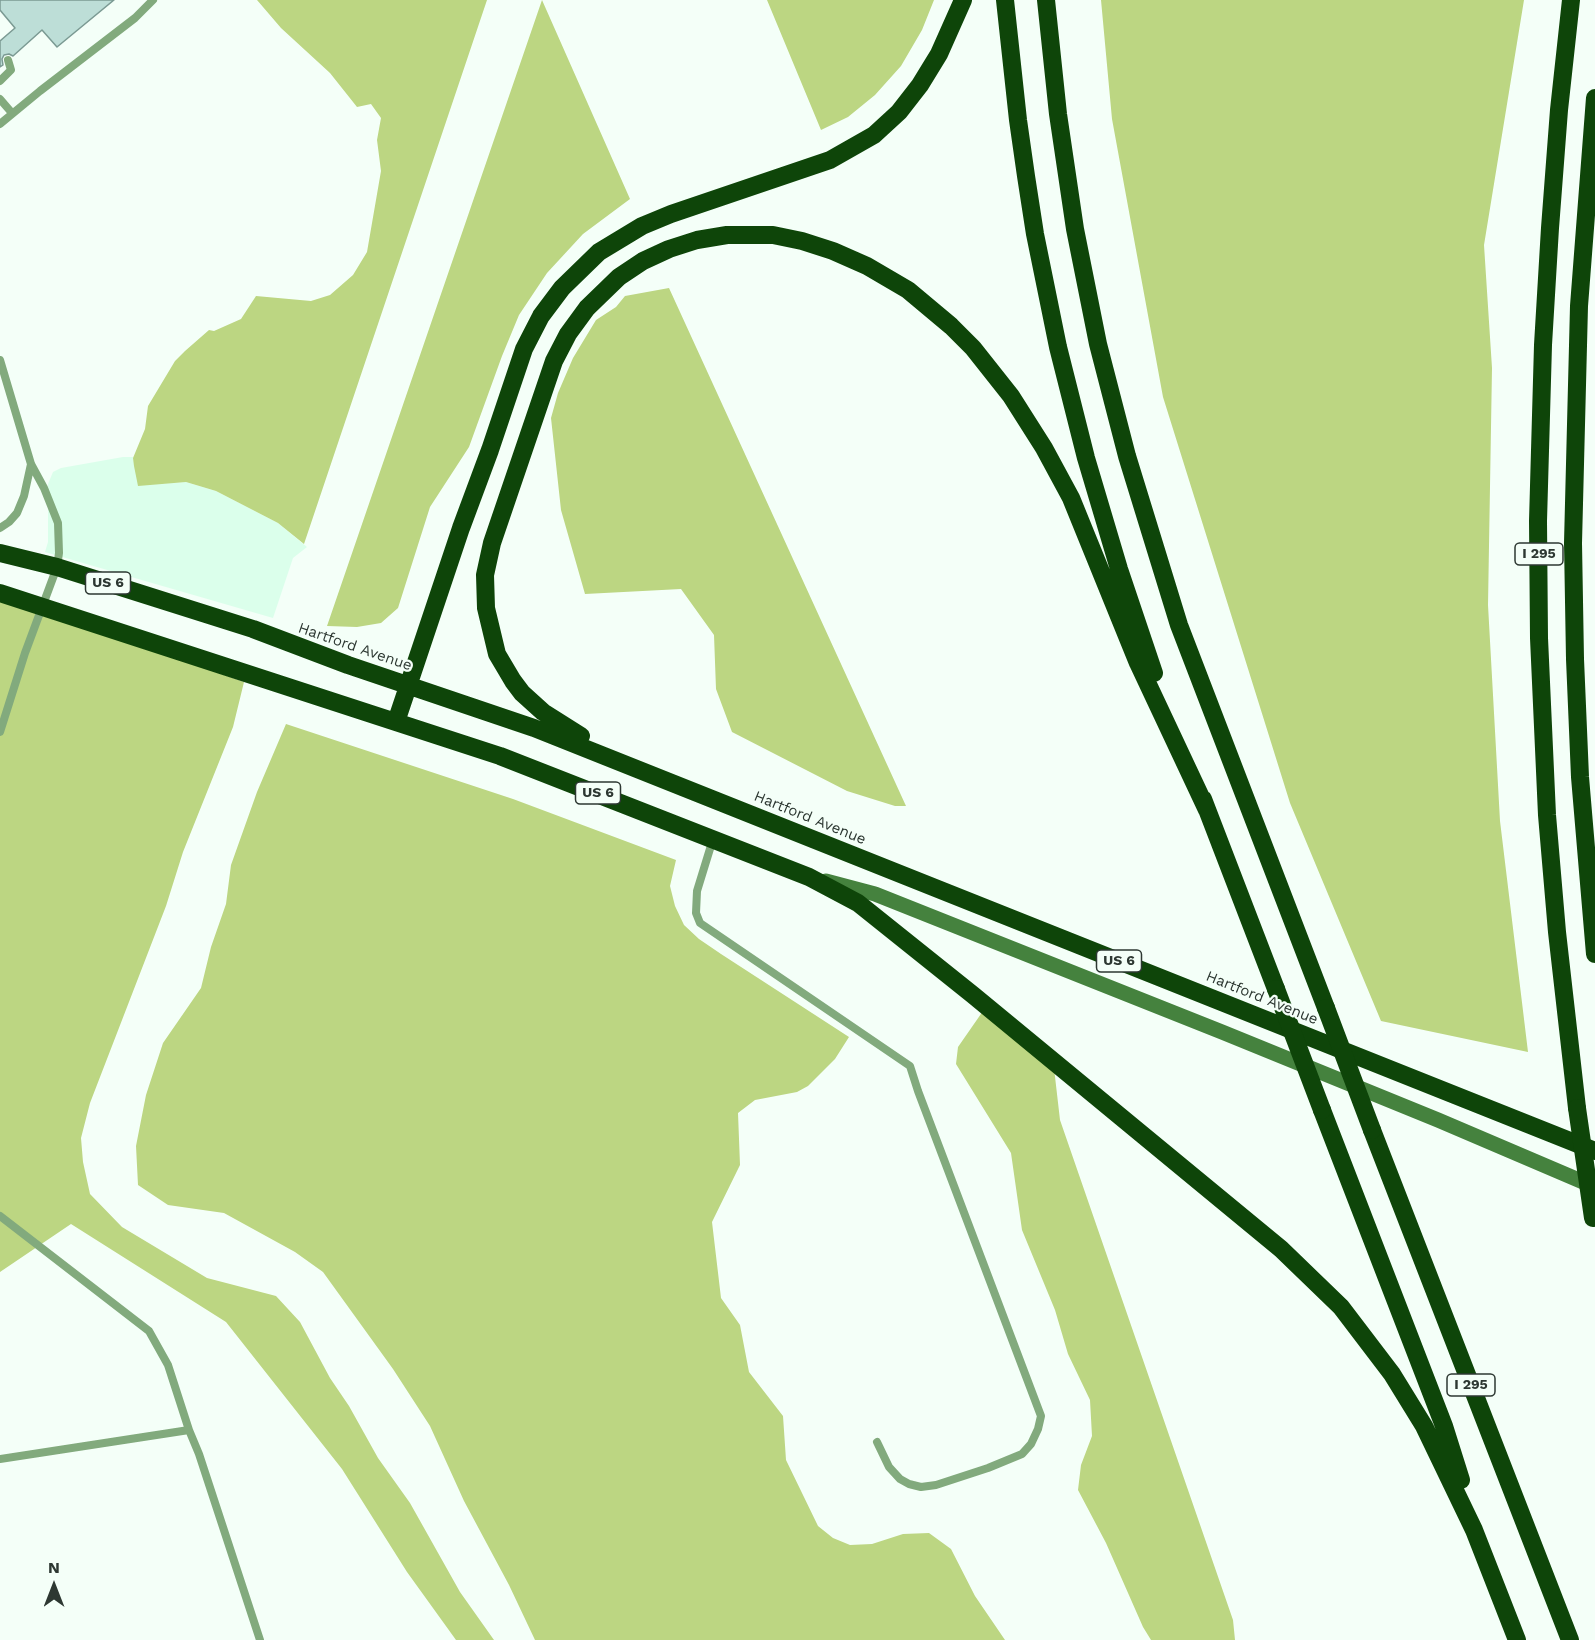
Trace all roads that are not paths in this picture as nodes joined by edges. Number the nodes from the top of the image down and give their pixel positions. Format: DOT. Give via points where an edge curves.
graph roads {
  1 [pos="153,0"];
  2 [pos="963,0"];
  3 [pos="1005,0"];
  4 [pos="1046,0"];
  5 [pos="1571,0"];
  6 [pos="8,60"];
  7 [pos="0,81"];
  8 [pos="1595,98"];
  9 [pos="0,99"];
  10 [pos="12,113"];
  11 [pos="0,124"];
  12 [pos="0,360"];
  13 [pos="31,464"];
  14 [pos="0,528"];
  15 [pos="0,553"];
  16 [pos="57,567"];
  17 [pos="0,593"];
  18 [pos="43,608"];
  19 [pos="408,685"];
  20 [pos="396,722"];
  21 [pos="0,732"];
  22 [pos="643,770"];
  23 [pos="1207,810"];
  24 [pos="713,839"];
  25 [pos="797,873"];
  26 [pos="1595,954"];
  27 [pos="1595,1151"];
  28 [pos="1595,1187"];
  29 [pos="0,1216"];
  30 [pos="1594,1224"];
  31 [pos="189,1430"];
  32 [pos="877,1442"];
  33 [pos="0,1459"];
  34 [pos="1489,1568"];
  35 [pos="260,1640"];
  36 [pos="1517,1640"];
  37 [pos="1569,1640"];
  1 -- 10 [label="lane"];
  2 -- 19 [label="highway" via="920,85 874,135 830,160 642,226 599,252 562,288 524,349"];
  3 -- 23 [label="highway" via="1033,222 1071,402 1136,623"];
  4 -- 37 [label="highway, I 295, bridge" via="1075,229 1098,344 1160,568"];
  5 -- 30 [label="highway, I 295, bridge" via="1542,357 1539,638 1557,932"];
  6 -- 7 [label="lane" via="11,70"];
  8 -- 26 [label="highway" via="1579,306 1573,543 1580,777"];
  9 -- 10 [label="lane"];
  10 -- 11 [label="lane"];
  12 -- 13 [label="lane"];
  13 -- 14 [label="lane" via="16,513"];
  13 -- 16 [label="lane" via="58,523"];
  15 -- 16 [label="highway, Hartford Avenue / US 6"];
  16 -- 18 [label="lane"];
  16 -- 19 [label="highway, Hartford Avenue / US 6" via="253,629"];
  17 -- 18 [label="highway, US 6"];
  18 -- 20 [label="highway, US 6"];
  18 -- 21 [label="lane"];
  19 -- 20 [label="highway"];
  19 -- 22 [label="highway, Hartford Avenue / US 6"];
  20 -- 24 [label="highway, US 6" via="534,769"];
  22 -- 23 [label="highway" via="557,722 532,703 513,681 497,654 488,624 488,559 554,361 586,308 620,277 669,249 712,237 765,235 817,245 887,276 931,307 1004,387 1029,422 1071,498 1138,663"];
  22 -- 27 [label="highway, Hartford Avenue / US 6"];
  23 -- 34 [label="highway, bridge" via="1444,1426"];
  24 -- 25 [label="highway, US 6"];
  24 -- 32 [label="lane" via="697,891 696,913 700,923 910,1066 1041,1416 1031,1444 1022,1454 936,1485 921,1487 900,1479 889,1467"];
  25 -- 28 [label="main road" via="875,894"];
  25 -- 34 [label="highway, US 6" via="842,893 886,924 1281,1248 1322,1286 1359,1329 1408,1398 1451,1479"];
  29 -- 31 [label="lane" via="149,1331 168,1365"];
  31 -- 33 [label="lane"];
  31 -- 35 [label="lane"];
  34 -- 36 [label="highway, US 6"];
}
